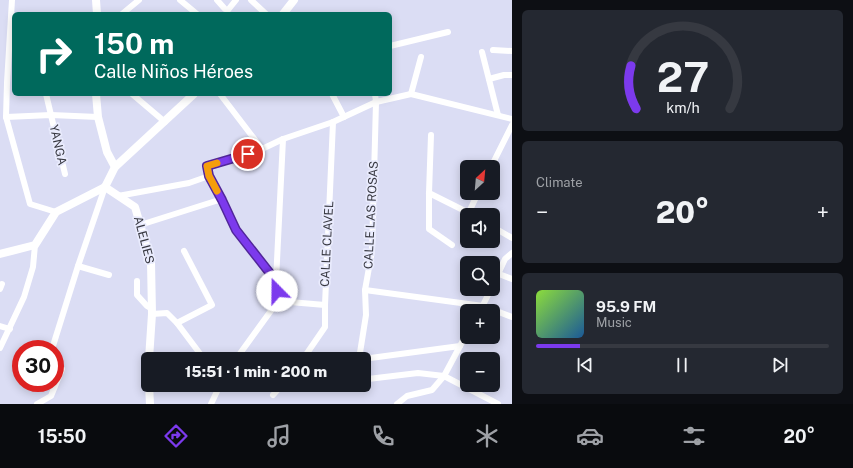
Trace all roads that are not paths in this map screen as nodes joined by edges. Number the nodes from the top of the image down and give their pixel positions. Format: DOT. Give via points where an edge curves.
graph roads {
  1 [pos="12,0"];
  2 [pos="96,0"];
  3 [pos="139,0"];
  4 [pos="180,0"];
  5 [pos="217,0"];
  6 [pos="236,0"];
  7 [pos="251,0"];
  8 [pos="294,0"];
  9 [pos="97,12"];
  10 [pos="124,12"];
  11 [pos="195,12"];
  12 [pos="264,12"];
  13 [pos="285,12"];
  14 [pos="448,32"];
  15 [pos="392,46"];
  16 [pos="493,50"];
  17 [pos="512,51"];
  18 [pos="482,52"];
  19 [pos="421,57"];
  20 [pos="512,75"];
  21 [pos="489,79"];
  22 [pos="411,94"];
  23 [pos="46,96"];
  24 [pos="96,96"];
  25 [pos="134,96"];
  26 [pos="192,96"];
  27 [pos="222,96"];
  28 [pos="333,96"];
  29 [pos="375,96"];
  30 [pos="376,102"];
  31 [pos="51,115"];
  32 [pos="498,116"];
  33 [pos="6,117"];
  34 [pos="98,117"];
  35 [pos="344,117"];
  36 [pos="512,119"];
  37 [pos="165,122"];
  38 [pos="333,122"];
  39 [pos="512,125"];
  40 [pos="431,135"];
  41 [pos="284,139"];
  42 [pos="262,149"];
  43 [pos="494,160"];
  44 [pos="115,167"];
  45 [pos="65,174"];
  46 [pos="209,176"];
  47 [pos="105,187"];
  48 [pos="429,193"];
  49 [pos="118,196"];
  50 [pos="222,200"];
  51 [pos="460,208"];
  52 [pos="56,212"];
  53 [pos="140,224"];
  54 [pos="500,231"];
  55 [pos="512,238"];
  56 [pos="35,244"];
  57 [pos="452,245"];
  58 [pos="184,251"];
  59 [pos="512,253"];
  60 [pos="0,254"];
  61 [pos="78,266"];
  62 [pos="500,272"];
  63 [pos="500,274"];
  64 [pos="109,275"];
  65 [pos="138,280"];
  66 [pos="512,280"];
  67 [pos="276,281"];
  68 [pos="365,290"];
  69 [pos="278,301"];
  70 [pos="324,305"];
  71 [pos="460,305"];
  72 [pos="152,311"];
  73 [pos="500,313"];
  74 [pos="512,317"];
  75 [pos="177,323"];
  76 [pos="0,326"];
  77 [pos="10,329"];
  78 [pos="55,340"];
  79 [pos="460,346"];
  80 [pos="0,348"];
  81 [pos="149,352"];
  82 [pos="199,352"];
  83 [pos="241,352"];
  84 [pos="308,352"];
  85 [pos="360,352"];
  86 [pos="371,358"];
  87 [pos="444,376"];
  88 [pos="371,379"];
  89 [pos="53,392"];
  90 [pos="149,392"];
  91 [pos="217,392"];
  92 [pos="276,392"];
  93 [pos="273,395"];
  94 [pos="37,404"];
  95 [pos="150,404"];
  96 [pos="211,404"];
  97 [pos="397,404"];
  98 [pos="498,404"];
  1 -- 33 [label="street"];
  2 -- 9 [label="street"];
  3 -- 10 [label="street"];
  4 -- 11 [label="street"];
  5 -- 6 [label="street" via="228,10"];
  7 -- 12 [label="street"];
  8 -- 13 [label="street"];
  14 -- 15 [label="street"];
  16 -- 17 [label="street"];
  18 -- 21 [label="street"];
  19 -- 22 [label="street"];
  20 -- 21 [label="street"];
  21 -- 32 [label="street"];
  22 -- 30 [label="street"];
  22 -- 32 [label="street"];
  23 -- 31 [label="street, YANGA"];
  24 -- 34 [label="street"];
  25 -- 37 [label="street"];
  26 -- 37 [label="street"];
  27 -- 42 [label="street"];
  28 -- 35 [label="street"];
  29 -- 30 [label="street, CALLE LAS ROSAS"];
  30 -- 35 [label="street"];
  30 -- 68 [label="street, CALLE LAS ROSAS" via="372,251"];
  31 -- 33 [label="street"];
  31 -- 34 [label="street"];
  31 -- 45 [label="street, YANGA"];
  32 -- 36 [label="street"];
  33 -- 52 [label="street" via="30,204"];
  34 -- 44 [label="street" via="107,152"];
  35 -- 38 [label="street"];
  37 -- 44 [label="street"];
  38 -- 41 [label="street"];
  38 -- 70 [label="street, CALLE CLAVEL"];
  39 -- 43 [label="street"];
  40 -- 48 [label="street"];
  41 -- 42 [label="street"];
  41 -- 67 [label="street"];
  42 -- 46 [label="street" via="207,166"];
  44 -- 47 [label="street"];
  46 -- 49 [label="street" via="189,183"];
  46 -- 50 [label="street"];
  47 -- 49 [label="street, ALELIES"];
  47 -- 52 [label="street"];
  47 -- 61 [label="street"];
  48 -- 51 [label="street"];
  48 -- 57 [label="street" via="429,229"];
  49 -- 53 [label="street, ALELIES" via="135,207"];
  50 -- 53 [label="street"];
  50 -- 67 [label="street" via="236,230"];
  52 -- 56 [label="street"];
  53 -- 72 [label="street, ALELIES" via="152,262"];
  54 -- 55 [label="street"];
  56 -- 60 [label="street"];
  56 -- 77 [label="street" via="33,267"];
  58 -- 75 [label="street" via="212,305"];
  59 -- 62 [label="street" via="505,259"];
  61 -- 64 [label="street"];
  61 -- 78 [label="street"];
  63 -- 66 [label="street"];
  65 -- 72 [label="street" via="137,295"];
  67 -- 69 [label="street"];
  68 -- 71 [label="street"];
  68 -- 85 [label="street, CALLE LAS ROSAS" via="366,315"];
  69 -- 70 [label="street"];
  69 -- 83 [label="street"];
  70 -- 84 [label="street, CALLE CLAVEL" via="325,327"];
  72 -- 75 [label="street" via="167,313"];
  72 -- 81 [label="street, ALELIES"];
  73 -- 74 [label="street"];
  75 -- 82 [label="street"];
  76 -- 77 [label="street"];
  77 -- 80 [label="street"];
  79 -- 86 [label="street"];
  79 -- 87 [label="street"];
  87 -- 88 [label="street" via="418,373"];
  87 -- 97 [label="street" via="432,390 407,396"];
  87 -- 98 [label="street"];
  89 -- 94 [label="street" via="51,396"];
  90 -- 95 [label="street"];
  91 -- 96 [label="street"];
  92 -- 93 [label="street"];
}
